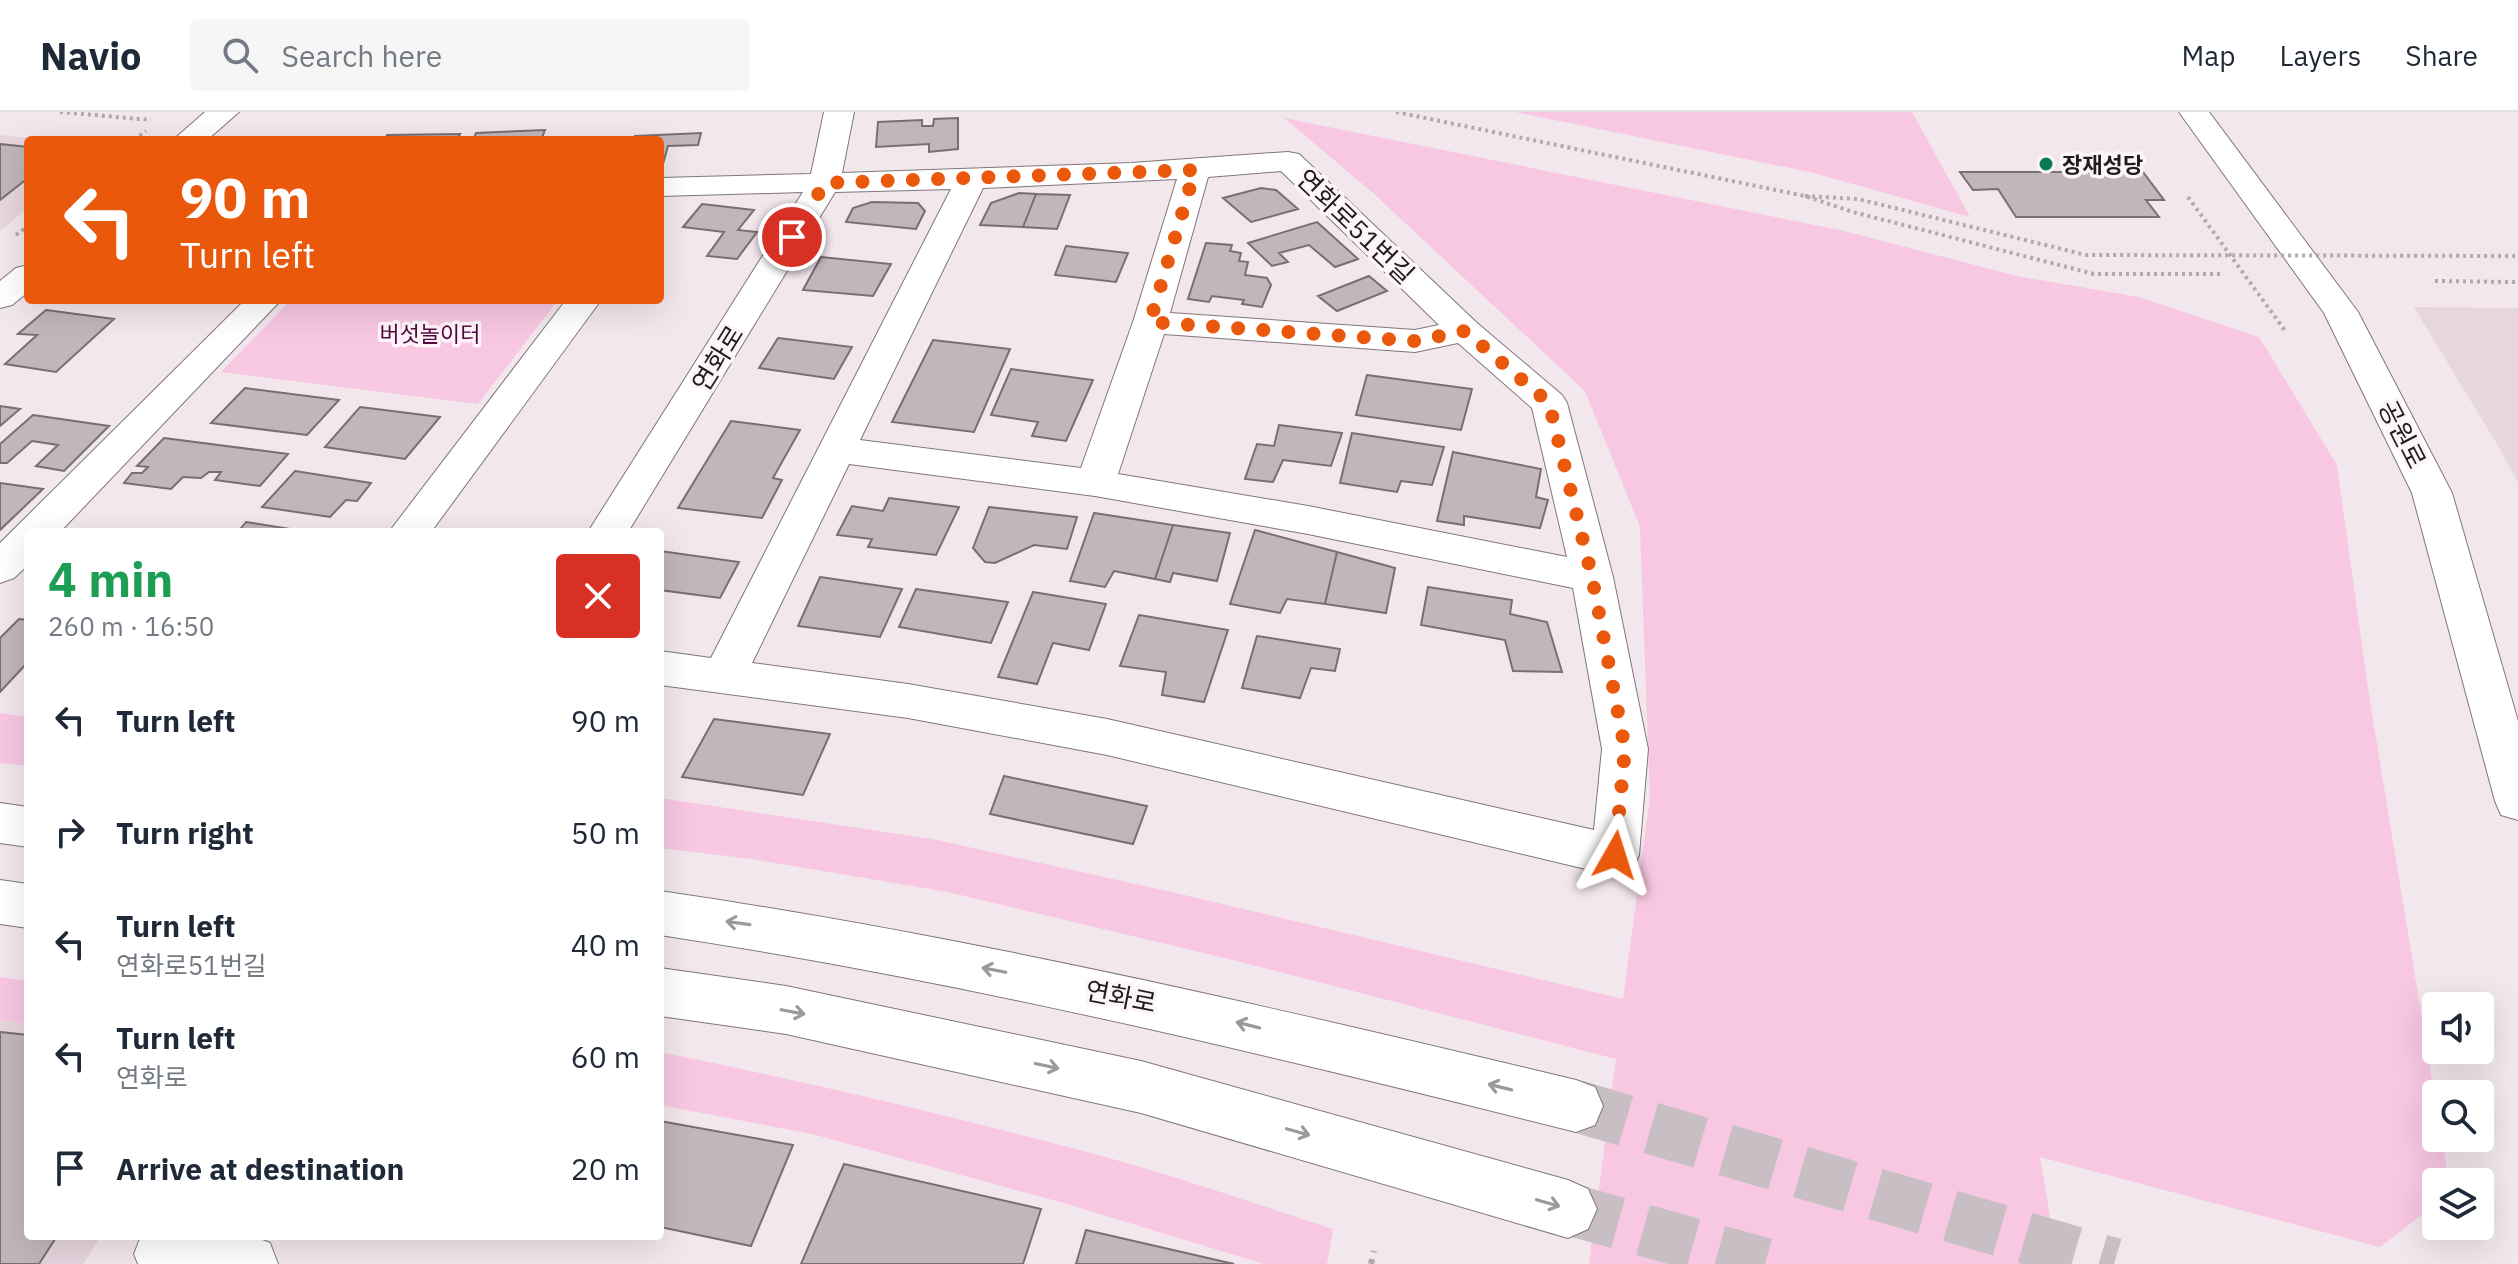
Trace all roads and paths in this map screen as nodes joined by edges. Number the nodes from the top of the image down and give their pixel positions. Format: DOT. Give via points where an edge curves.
graph roads {
  1 [pos="60,112"];
  2 [pos="224,112"];
  3 [pos="839,112"];
  4 [pos="1396,112"];
  5 [pos="2194,112"];
  6 [pos="157,121"];
  7 [pos="193,136"];
  8 [pos="1195,170"];
  9 [pos="972,179"];
  10 [pos="825,183"];
  11 [pos="664,191"];
  12 [pos="1805,196"];
  13 [pos="2188,197"];
  14 [pos="2231,254"];
  15 [pos="2518,256"];
  16 [pos="2222,274"];
  17 [pos="24,278"];
  18 [pos="2435,281"];
  19 [pos="2518,282"];
  20 [pos="0,298"];
  21 [pos="260,304"];
  22 [pos="581,304"];
  23 [pos="1150,322"];
  24 [pos="1465,331"];
  25 [pos="2286,332"];
  26 [pos="838,450"];
  27 [pos="1095,483"];
  28 [pos="40,528"];
  29 [pos="412,528"];
  30 [pos="610,528"];
  31 [pos="24,544"];
  32 [pos="0,568"];
  33 [pos="0,577"];
  34 [pos="1592,577"];
  35 [pos="24,580"];
  36 [pos="664,668"];
  37 [pos="724,675"];
  38 [pos="2518,801"];
  39 [pos="0,823"];
  40 [pos="24,826"];
  41 [pos="0,902"];
  42 [pos="24,905"];
  43 [pos="664,914"];
  44 [pos="664,993"];
  45 [pos="1576,1106"];
  46 [pos="1568,1209"];
  47 [pos="165,1251"];
  48 [pos="1374,1251"];
  49 [pos="249,1264"];
  50 [pos="1371,1264"];
  1 -- 6 [label="path"];
  2 -- 7 [label="street"];
  3 -- 10 [label="street"];
  4 -- 12 [label="path"];
  5 -- 38 [label="street, 공원로" via="2341,312 2432,493"];
  8 -- 9 [label="street, 연화로51번길"];
  8 -- 23 [label="street"];
  8 -- 24 [label="street, 연화로51번길" via="1288,161"];
  9 -- 10 [label="street, 연화로51번길"];
  9 -- 26 [label="street"];
  10 -- 11 [label="street, 연화로51번길"];
  10 -- 30 [label="street, 연화로"];
  12 -- 14 [label="path, bridge" via="1858,199 2086,255"];
  12 -- 16 [label="path" via="2094,274"];
  13 -- 14 [label="path"];
  14 -- 15 [label="path, bridge"];
  14 -- 25 [label="path"];
  17 -- 20 [label="street"];
  18 -- 19 [label="path"];
  21 -- 28 [label="street"];
  22 -- 29 [label="street"];
  23 -- 24 [label="street" via="1415,341"];
  23 -- 27 [label="street"];
  24 -- 34 [label="street, 연화로51번길" via="1549,403"];
  26 -- 27 [label="street"];
  26 -- 37 [label="street"];
  27 -- 34 [label="street"];
  31 -- 32 [label="street"];
  33 -- 35 [label="street"];
  34 -- 37 [label="street, 연화로51번길" via="1625,749 1615,855 1107,737"];
  36 -- 37 [label="street"];
  39 -- 40 [label="street"];
  41 -- 42 [label="street"];
  45 -- 43 [label="street, 연화로, one-way" via="1185,1009 807,932"];
  44 -- 46 [label="street, one-way" via="786,1010 1141,1087"];
  47 -- 49 [label="street"];
  48 -- 50 [label="path"];
}
